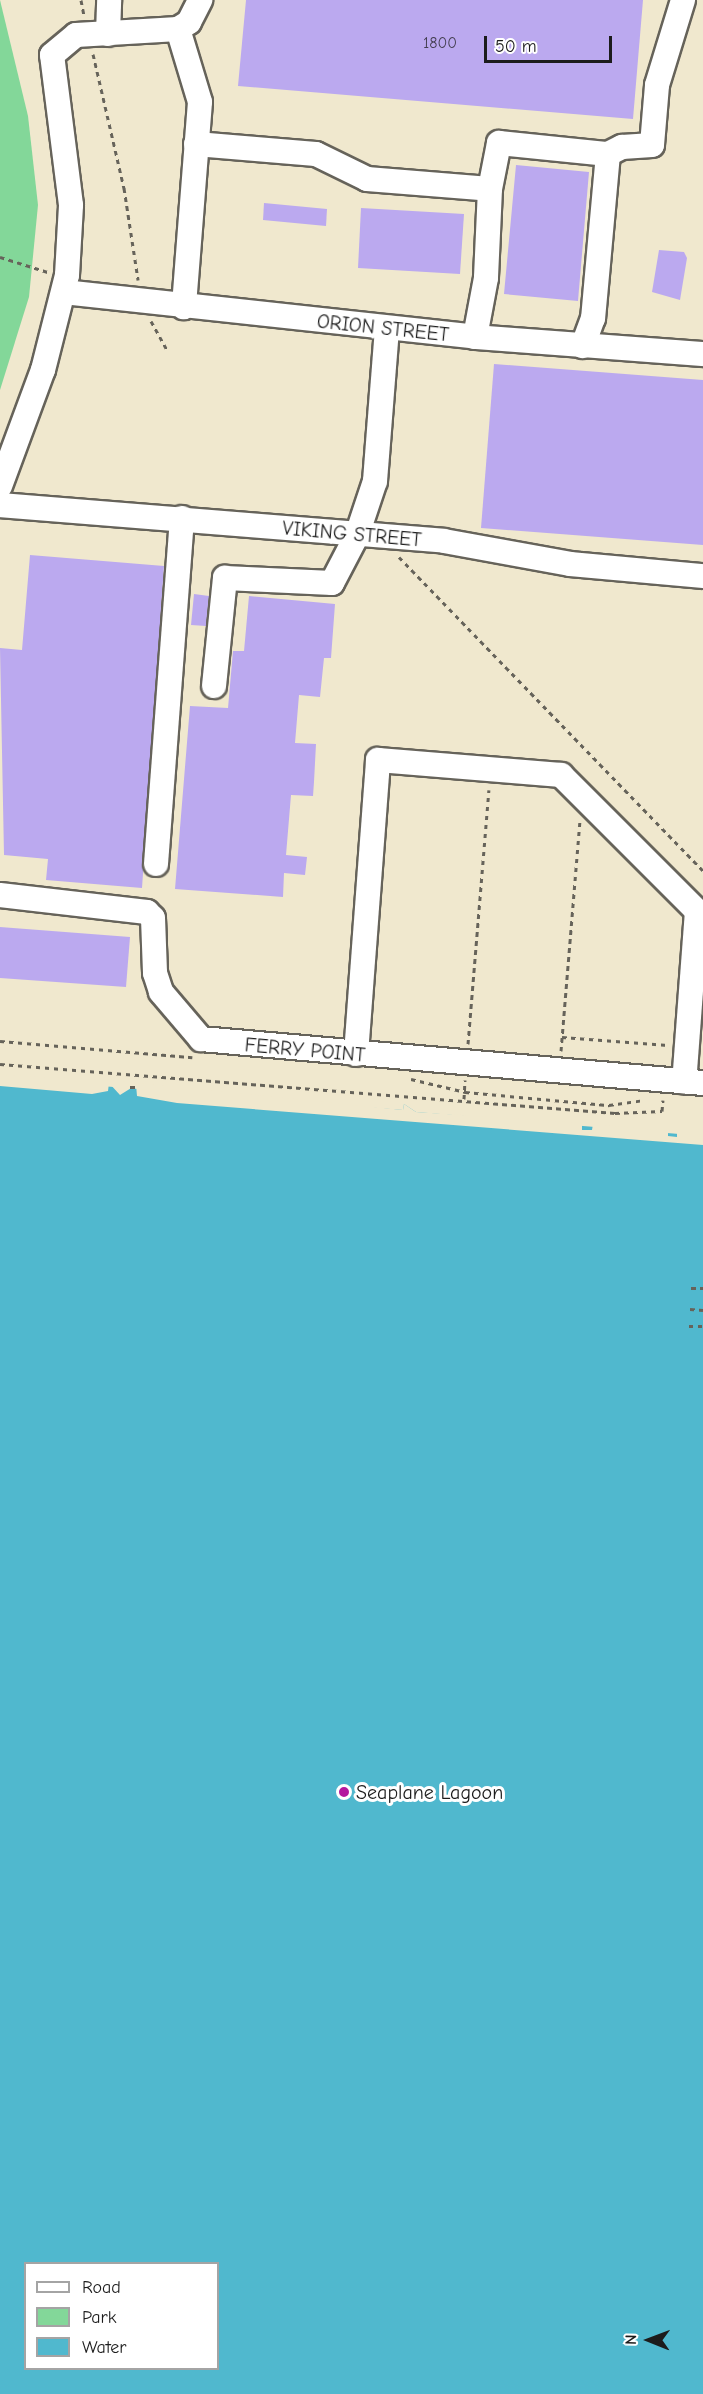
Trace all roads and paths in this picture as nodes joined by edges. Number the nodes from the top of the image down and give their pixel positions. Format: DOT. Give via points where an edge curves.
graph roads {
  1 [pos="109,0"];
  2 [pos="200,0"];
  3 [pos="683,0"];
  4 [pos="178,29"];
  5 [pos="98,34"];
  6 [pos="196,144"];
  7 [pos="608,154"];
  8 [pos="490,189"];
  9 [pos="0,256"];
  10 [pos="66,284"];
  11 [pos="144,303"];
  12 [pos="184,307"];
  13 [pos="387,328"];
  14 [pos="475,337"];
  15 [pos="583,346"];
  16 [pos="167,350"];
  17 [pos="703,354"];
  18 [pos="0,486"];
  19 [pos="0,505"];
  20 [pos="182,519"];
  21 [pos="368,536"];
  22 [pos="703,576"];
  23 [pos="214,686"];
  24 [pos="490,769"];
  25 [pos="580,822"];
  26 [pos="156,864"];
  27 [pos="703,871"];
  28 [pos="0,895"];
  29 [pos="562,1037"];
  30 [pos="686,1046"];
  31 [pos="468,1048"];
  32 [pos="356,1054"];
  33 [pos="560,1056"];
  34 [pos="0,1064"];
  35 [pos="466,1073"];
  36 [pos="693,1082"];
  37 [pos="130,1087"];
  38 [pos="137,1087"];
  39 [pos="663,1096"];
  40 [pos="464,1100"];
  41 [pos="692,1288"];
  42 [pos="703,1288"];
  43 [pos="690,1309"];
  44 [pos="703,1310"];
  45 [pos="688,1326"];
  46 [pos="703,1326"];
  1 -- 5 [label="street"];
  2 -- 4 [label="street" via="189,22"];
  3 -- 7 [label="street" via="657,85 652,145 622,147"];
  4 -- 5 [label="street"];
  4 -- 6 [label="street" via="200,102"];
  5 -- 10 [label="street" via="57,49 51,74 71,205"];
  5 -- 11 [label="path"];
  6 -- 8 [label="street" via="316,154 367,179"];
  6 -- 12 [label="street"];
  7 -- 8 [label="street" via="499,143"];
  7 -- 15 [label="street" via="593,318"];
  8 -- 14 [label="street" via="486,278"];
  9 -- 10 [label="path"];
  10 -- 11 [label="street, ORION STREET"];
  10 -- 18 [label="street" via="43,370"];
  11 -- 12 [label="street, ORION STREET"];
  11 -- 16 [label="path"];
  12 -- 13 [label="street, ORION STREET"];
  13 -- 14 [label="street, ORION STREET"];
  13 -- 21 [label="street"];
  14 -- 15 [label="street, ORION STREET"];
  15 -- 17 [label="street, ORION STREET"];
  19 -- 20 [label="street, VIKING STREET"];
  20 -- 21 [label="street, VIKING STREET"];
  20 -- 26 [label="street"];
  21 -- 22 [label="street, VIKING STREET" via="444,541 570,564"];
  21 -- 23 [label="street" via="332,583 225,578"];
  21 -- 27 [label="path"];
  24 -- 30 [label="street" via="561,775 697,911"];
  24 -- 31 [label="path"];
  24 -- 32 [label="street" via="378,760"];
  25 -- 29 [label="path"];
  28 -- 32 [label="street, FERRY POINT" via="147,912 153,918 155,973 161,992 201,1039"];
  29 -- 30 [label="path"];
  29 -- 33 [label="path"];
  30 -- 36 [label="street"];
  32 -- 36 [label="street, FERRY POINT"];
  34 -- 40 [label="path"];
  35 -- 40 [label="path"];
  37 -- 38 [label="path"];
  39 -- 40 [label="path" via="662,1112 615,1113"];
  41 -- 42 [label="path"];
  43 -- 44 [label="path"];
  45 -- 46 [label="path"];
}
